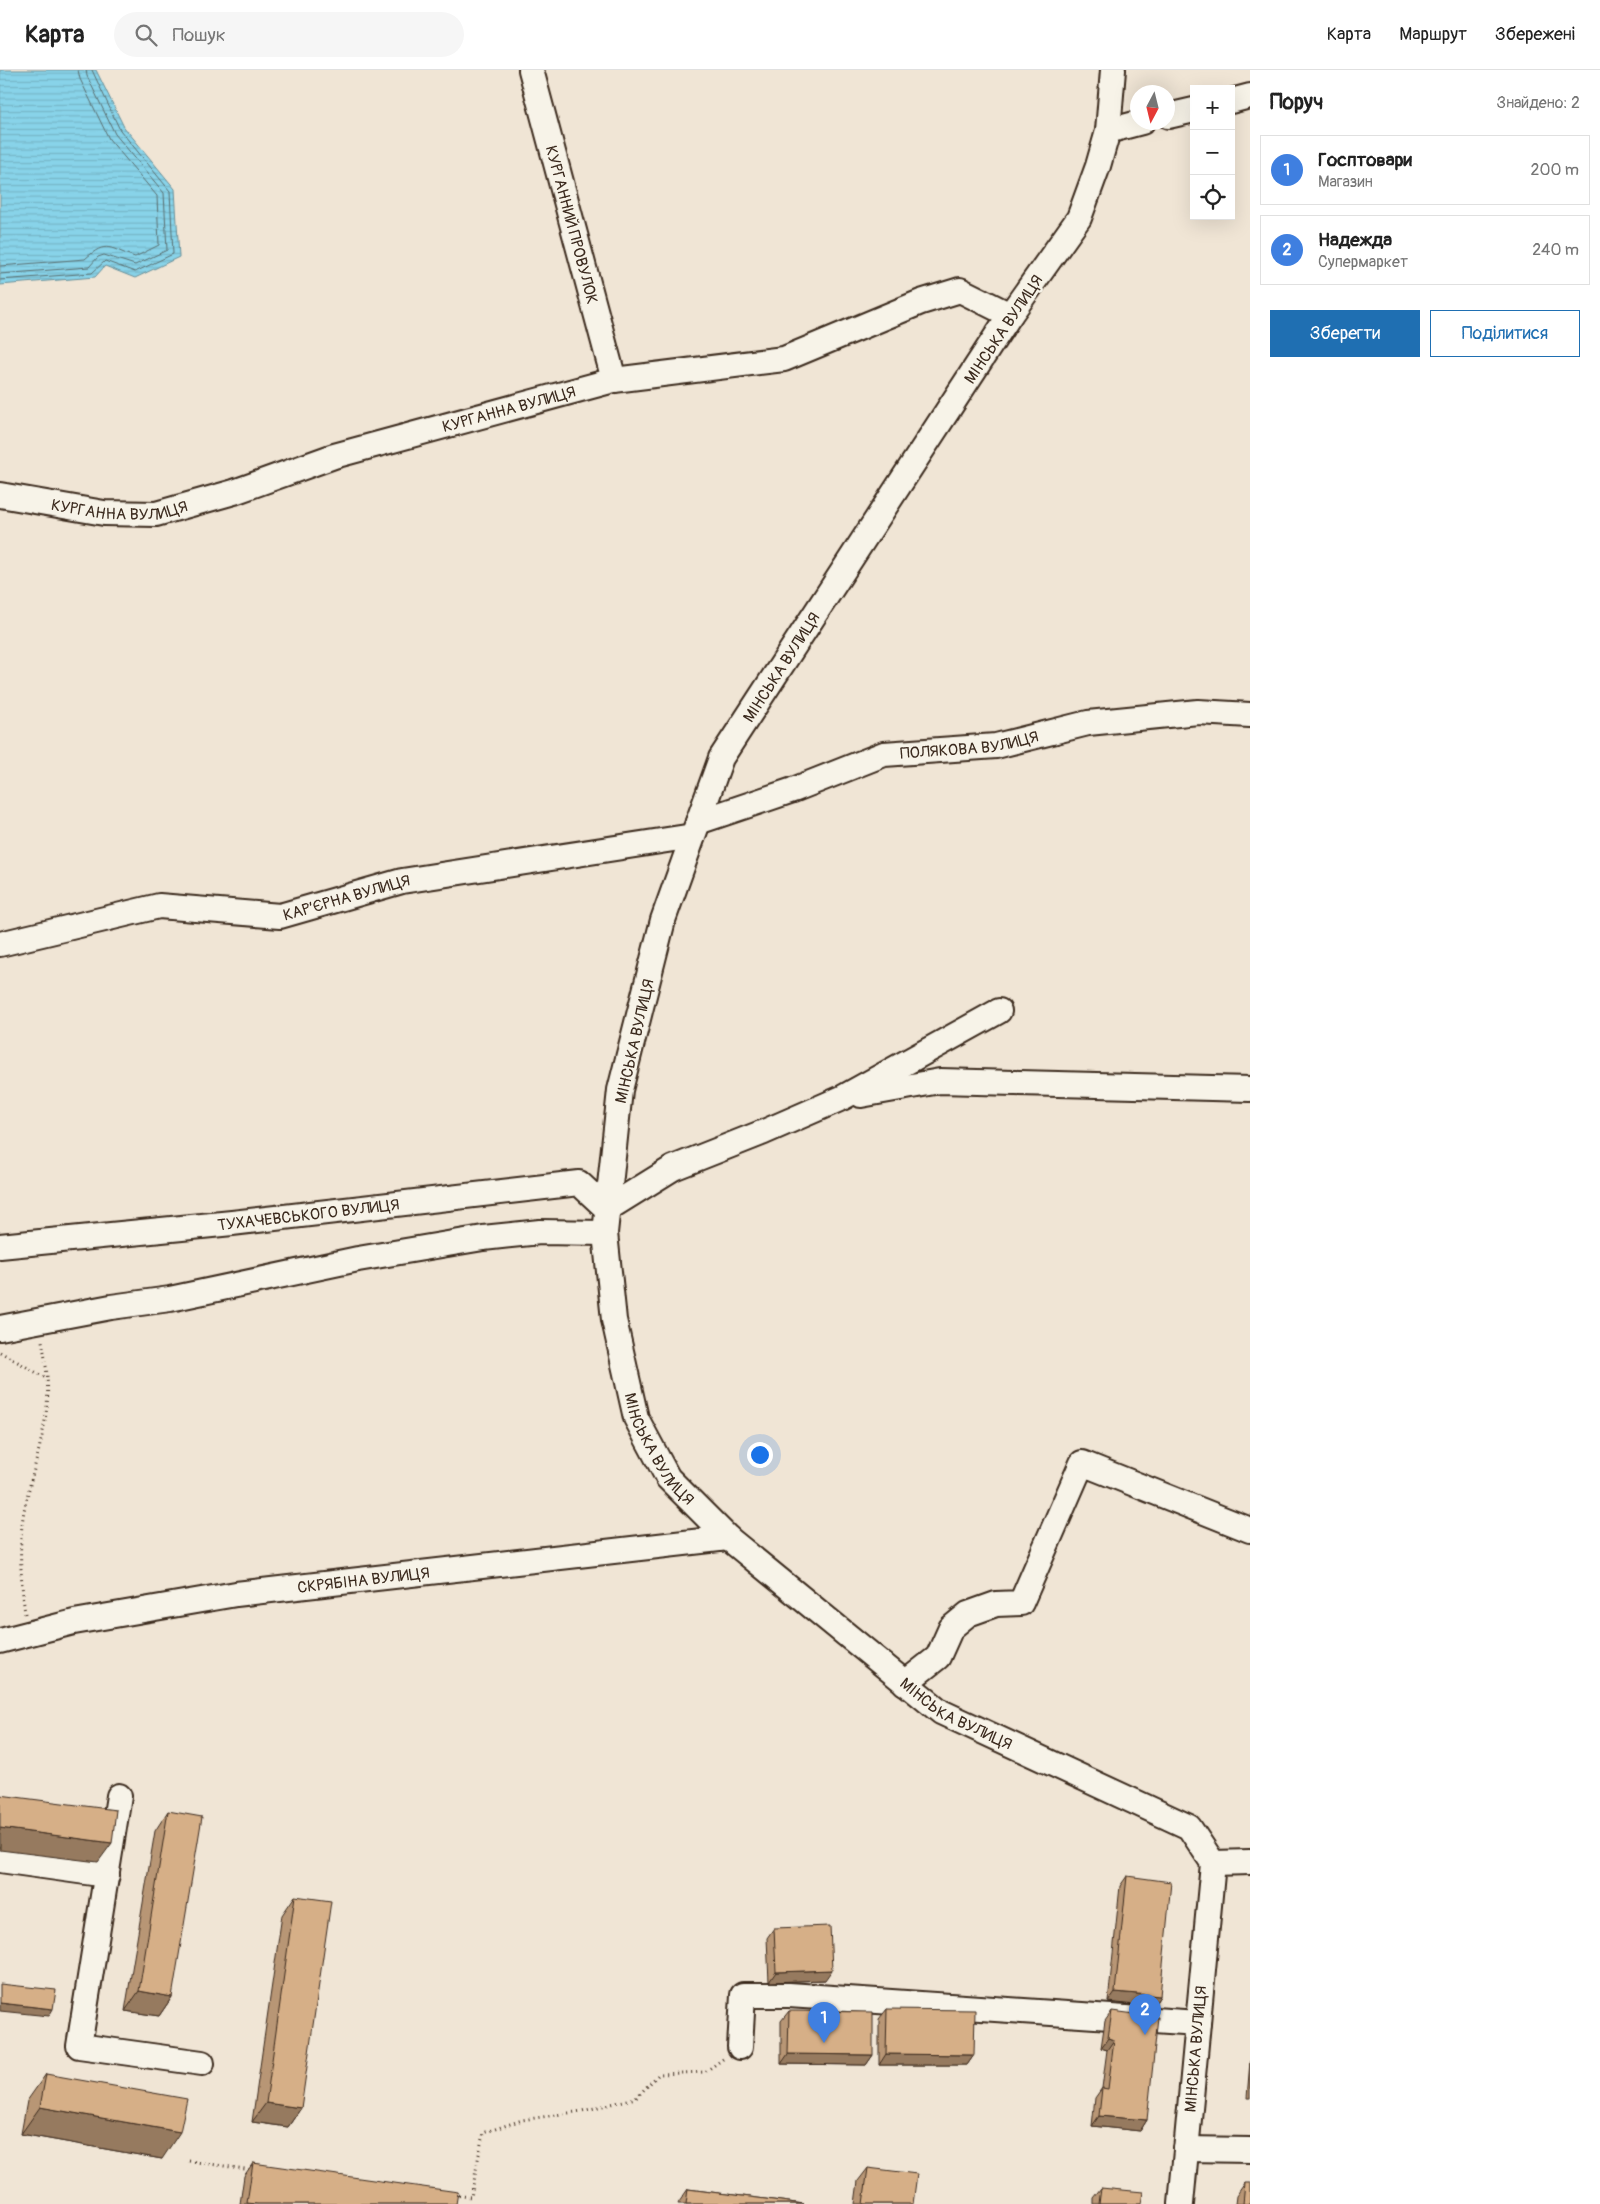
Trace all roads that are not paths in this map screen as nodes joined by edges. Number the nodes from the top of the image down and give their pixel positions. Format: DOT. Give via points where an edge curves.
graph roads {
  1 [pos="1113,70"];
  2 [pos="530,72"];
  3 [pos="1250,96"];
  4 [pos="1235,100"];
  5 [pos="1190,111"];
  6 [pos="1175,114"];
  7 [pos="1130,125"];
  8 [pos="1108,131"];
  9 [pos="1010,315"];
  10 [pos="614,380"];
  11 [pos="0,496"];
  12 [pos="1250,715"];
  13 [pos="696,829"];
  14 [pos="0,944"];
  15 [pos="999,1010"];
  16 [pos="1250,1089"];
  17 [pos="842,1098"];
  18 [pos="607,1209"];
  19 [pos="605,1233"];
  20 [pos="0,1246"];
  21 [pos="0,1328"];
  22 [pos="1250,1530"];
  23 [pos="728,1538"];
  24 [pos="0,1641"];
  25 [pos="905,1683"];
  26 [pos="119,1796"];
  27 [pos="0,1860"];
  28 [pos="1250,1862"];
  29 [pos="1213,1863"];
  30 [pos="107,1875"];
  31 [pos="1198,2023"];
  32 [pos="740,2047"];
  33 [pos="202,2063"];
  34 [pos="1186,2149"];
  35 [pos="1250,2150"];
  36 [pos="1181,2204"];
  1 -- 8 [label="street, МІНСЬКА ВУЛИЦЯ"];
  2 -- 10 [label="street, КУРГАННИЙ ПРОВУЛОК"];
  3 -- 4 [label="street"];
  5 -- 6 [label="street"];
  7 -- 8 [label="street"];
  8 -- 9 [label="street, МІНСЬКА ВУЛИЦЯ" via="1079,218"];
  9 -- 10 [label="street, КУРГАННА ВУЛИЦЯ" via="960,290 921,302 784,359"];
  9 -- 13 [label="street, МІНСЬКА ВУЛИЦЯ" via="721,758"];
  10 -- 11 [label="street, КУРГАННА ВУЛИЦЯ" via="334,456 234,492 156,514 104,513"];
  12 -- 13 [label="street, ПОЛЯКОВА ВУЛИЦЯ" via="1198,712 1097,722 996,746 884,754"];
  13 -- 14 [label="street, КАР’ЄРНА ВУЛИЦЯ" via="402,881 280,916 160,906"];
  13 -- 18 [label="street, МІНСЬКА ВУЛИЦЯ" via="663,920 620,1090"];
  15 -- 17 [label="street"];
  16 -- 17 [label="street" via="940,1081"];
  17 -- 18 [label="street" via="673,1168"];
  18 -- 19 [label="street, МІНСЬКА ВУЛИЦЯ"];
  18 -- 20 [label="street, ТУХАЧЕВСЬКОГО ВУЛИЦЯ" via="579,1184"];
  19 -- 21 [label="street" via="540,1232 483,1238 358,1259 170,1299"];
  19 -- 23 [label="street, МІНСЬКА ВУЛИЦЯ" via="614,1320 636,1418 668,1478"];
  22 -- 25 [label="street" via="1082,1463 1021,1603 996,1604 968,1614 951,1628 938,1657"];
  23 -- 24 [label="street, СКРЯБІНА ВУЛИЦЯ" via="236,1594 74,1622"];
  23 -- 25 [label="street, МІНСЬКА ВУЛИЦЯ"];
  25 -- 29 [label="street, МІНСЬКА ВУЛИЦЯ" via="941,1712 1189,1827"];
  26 -- 30 [label="street"];
  27 -- 30 [label="street"];
  28 -- 29 [label="street"];
  29 -- 31 [label="street, МІНСЬКА ВУЛИЦЯ"];
  30 -- 33 [label="street" via="79,2046"];
  31 -- 32 [label="street" via="789,1995 743,1996"];
  31 -- 34 [label="street, МІНСЬКА ВУЛИЦЯ"];
  34 -- 35 [label="street"];
  34 -- 36 [label="street, МІНСЬКА ВУЛИЦЯ"];
}
